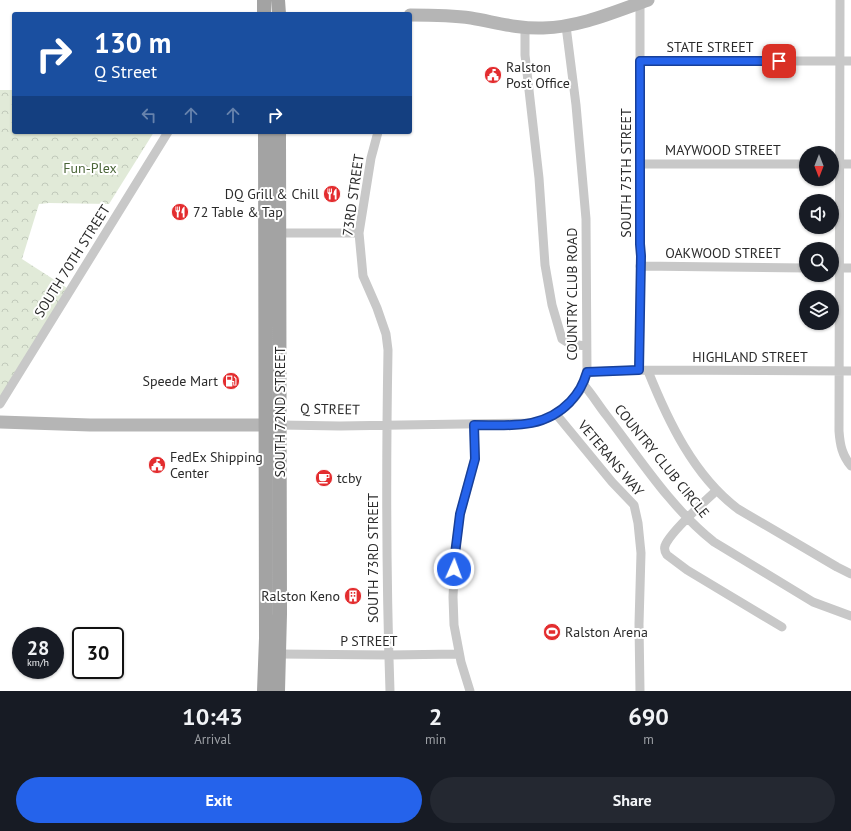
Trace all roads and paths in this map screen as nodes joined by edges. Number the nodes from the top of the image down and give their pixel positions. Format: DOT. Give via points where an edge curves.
graph roads {
  1 [pos="264,0"];
  2 [pos="278,0"];
  3 [pos="840,0"];
  4 [pos="643,1"];
  5 [pos="264,12"];
  6 [pos="279,12"];
  7 [pos="412,15"];
  8 [pos="566,26"];
  9 [pos="525,28"];
  10 [pos="640,61"];
  11 [pos="840,61"];
  12 [pos="851,61"];
  13 [pos="167,134"];
  14 [pos="264,134"];
  15 [pos="279,134"];
  16 [pos="377,134"];
  17 [pos="837,146"];
  18 [pos="640,164"];
  19 [pos="799,164"];
  20 [pos="839,164"];
  21 [pos="851,164"];
  22 [pos="836,186"];
  23 [pos="265,233"];
  24 [pos="279,233"];
  25 [pos="360,233"];
  26 [pos="836,242"];
  27 [pos="640,266"];
  28 [pos="799,268"];
  29 [pos="839,268"];
  30 [pos="851,268"];
  31 [pos="837,282"];
  32 [pos="586,346"];
  33 [pos="840,370"];
  34 [pos="851,370"];
  35 [pos="644,371"];
  36 [pos="587,372"];
  37 [pos="583,384"];
  38 [pos="0,404"];
  39 [pos="556,414"];
  40 [pos="0,422"];
  41 [pos="265,425"];
  42 [pos="280,425"];
  43 [pos="474,425"];
  44 [pos="388,426"];
  45 [pos="851,466"];
  46 [pos="717,490"];
  47 [pos="688,518"];
  48 [pos="851,574"];
  49 [pos="266,588"];
  50 [pos="851,616"];
  51 [pos="782,627"];
  52 [pos="279,654"];
  53 [pos="459,654"];
  54 [pos="389,655"];
  55 [pos="264,691"];
  56 [pos="278,691"];
  57 [pos="390,691"];
  58 [pos="470,691"];
  59 [pos="640,691"];
  1 -- 5 [label="main road"];
  2 -- 6 [label="main road"];
  3 -- 11 [label="street"];
  4 -- 8 [label="main road" via="592,20"];
  4 -- 10 [label="street, SOUTH 75TH STREET"];
  7 -- 9 [label="main road" via="455,16"];
  8 -- 9 [label="main road"];
  8 -- 32 [label="street, COUNTRY CLUB ROAD" via="586,219"];
  9 -- 32 [label="street" via="525,55 547,283 562,339 570,344"];
  10 -- 11 [label="street, STATE STREET"];
  10 -- 18 [label="street, SOUTH 75TH STREET"];
  11 -- 12 [label="street, STATE STREET"];
  11 -- 17 [label="street"];
  13 -- 38 [label="street, SOUTH 70TH STREET"];
  14 -- 23 [label="main road, SOUTH 72ND STREET"];
  15 -- 24 [label="main road, SOUTH 72ND STREET"];
  16 -- 25 [label="street, 73RD STREET" via="371,158"];
  18 -- 19 [label="street, MAYWOOD STREET"];
  18 -- 27 [label="street, SOUTH 75TH STREET"];
  20 -- 21 [label="street"];
  22 -- 26 [label="street"];
  23 -- 24 [label="street"];
  23 -- 41 [label="main road, SOUTH 72ND STREET"];
  24 -- 25 [label="street"];
  24 -- 42 [label="main road, SOUTH 72ND STREET"];
  25 -- 44 [label="street, 73RD STREET" via="363,276 386,334"];
  27 -- 28 [label="street, OAKWOOD STREET"];
  27 -- 35 [label="street, SOUTH 75TH STREET"];
  29 -- 30 [label="street"];
  31 -- 33 [label="street"];
  32 -- 36 [label="street, COUNTRY CLUB ROAD"];
  33 -- 34 [label="street, HIGHLAND STREET"];
  33 -- 35 [label="street, HIGHLAND STREET"];
  33 -- 45 [label="street" via="840,444"];
  35 -- 36 [label="street, COUNTRY CLUB ROAD"];
  35 -- 46 [label="street" via="676,434"];
  36 -- 37 [label="street, Q STREET"];
  37 -- 39 [label="street, Q STREET" via="578,394"];
  37 -- 47 [label="street, COUNTRY CLUB CIRCLE"];
  39 -- 43 [label="street, Q STREET" via="546,420 531,423"];
  39 -- 59 [label="street, VETERANS WAY" via="634,505 641,552"];
  40 -- 41 [label="main road, Q STREET"];
  41 -- 42 [label="main road, Q STREET"];
  41 -- 49 [label="main road, SOUTH 72ND STREET"];
  42 -- 44 [label="street, Q STREET"];
  42 -- 52 [label="main road, SOUTH 72ND STREET"];
  43 -- 44 [label="street, Q STREET"];
  43 -- 53 [label="street" via="475,459 460,514 455,554 454,625"];
  44 -- 54 [label="street, SOUTH 73RD STREET" via="386,520"];
  46 -- 47 [label="street"];
  46 -- 48 [label="street" via="738,509"];
  47 -- 50 [label="street, COUNTRY CLUB CIRCLE" via="714,542 756,569 813,602"];
  47 -- 51 [label="street" via="667,542 667,555"];
  49 -- 52 [label="main road" via="272,603 274,646"];
  49 -- 55 [label="main road, SOUTH 72ND STREET"];
  52 -- 54 [label="street, P STREET"];
  52 -- 56 [label="main road, SOUTH 72ND STREET"];
  53 -- 54 [label="street, P STREET"];
  53 -- 58 [label="street"];
  54 -- 57 [label="street, SOUTH 73RD STREET"];
}
